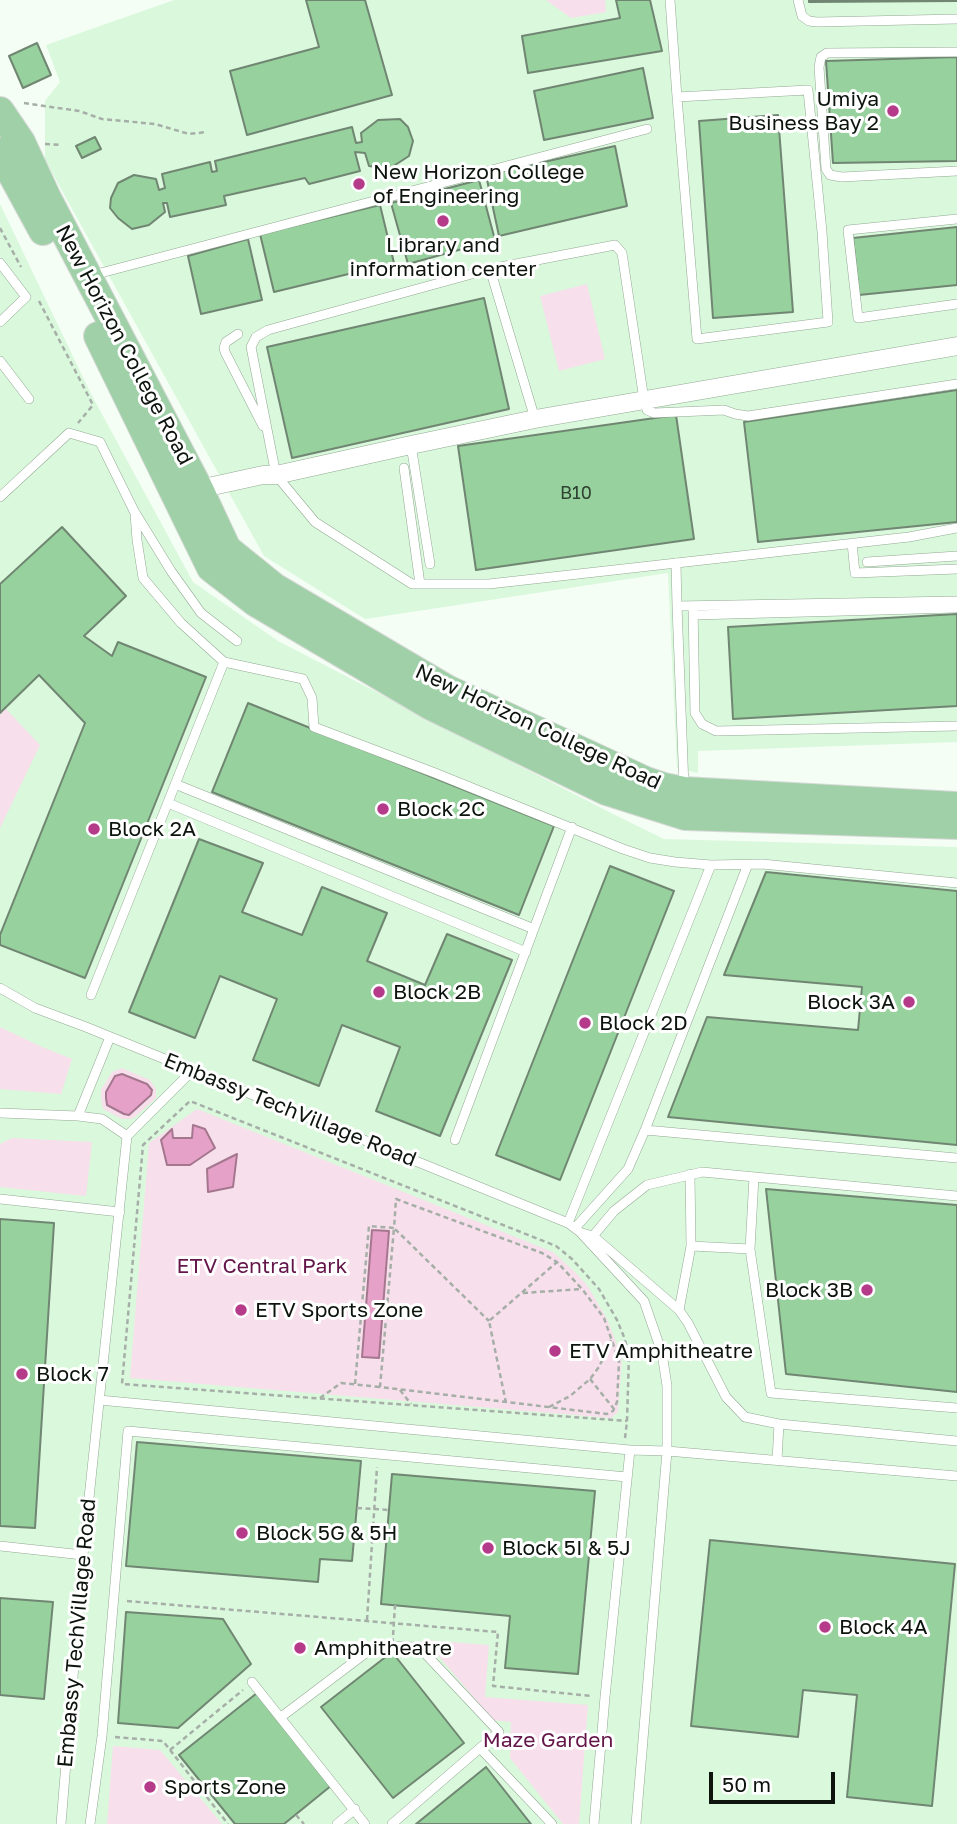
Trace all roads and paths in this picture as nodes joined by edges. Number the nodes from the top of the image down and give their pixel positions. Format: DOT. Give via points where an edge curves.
graph roads {
  1 [pos="670,0"];
  2 [pos="798,0"];
  3 [pos="957,19"];
  4 [pos="957,52"];
  5 [pos="677,97"];
  6 [pos="8,106"];
  7 [pos="647,130"];
  8 [pos="207,132"];
  9 [pos="0,152"];
  10 [pos="957,171"];
  11 [pos="957,219"];
  12 [pos="0,228"];
  13 [pos="0,263"];
  14 [pos="490,269"];
  15 [pos="25,275"];
  16 [pos="88,276"];
  17 [pos="37,299"];
  18 [pos="957,304"];
  19 [pos="0,322"];
  20 [pos="238,334"];
  21 [pos="957,346"];
  22 [pos="0,361"];
  23 [pos="957,384"];
  24 [pos="29,399"];
  25 [pos="644,400"];
  26 [pos="535,419"];
  27 [pos="267,429"];
  28 [pos="69,433"];
  29 [pos="411,445"];
  30 [pos="404,468"];
  31 [pos="276,475"];
  32 [pos="199,489"];
  33 [pos="0,497"];
  34 [pos="135,513"];
  35 [pos="957,528"];
  36 [pos="852,543"];
  37 [pos="957,556"];
  38 [pos="867,562"];
  39 [pos="676,563"];
  40 [pos="430,564"];
  41 [pos="957,569"];
  42 [pos="420,584"];
  43 [pos="957,601"];
  44 [pos="677,607"];
  45 [pos="957,608"];
  46 [pos="694,611"];
  47 [pos="237,641"];
  48 [pos="224,662"];
  49 [pos="957,726"];
  50 [pos="175,784"];
  51 [pos="168,803"];
  52 [pos="684,804"];
  53 [pos="957,806"];
  54 [pos="957,825"];
  55 [pos="572,827"];
  56 [pos="748,864"];
  57 [pos="711,865"];
  58 [pos="957,883"];
  59 [pos="534,929"];
  60 [pos="526,951"];
  61 [pos="0,988"];
  62 [pos="91,995"];
  63 [pos="110,1037"];
  64 [pos="192,1070"];
  65 [pos="0,1113"];
  66 [pos="78,1116"];
  67 [pos="645,1130"];
  68 [pos="127,1136"];
  69 [pos="455,1140"];
  70 [pos="957,1158"];
  71 [pos="690,1174"];
  72 [pos="754,1177"];
  73 [pos="957,1196"];
  74 [pos="0,1199"];
  75 [pos="120,1212"];
  76 [pos="394,1228"];
  77 [pos="574,1228"];
  78 [pos="593,1236"];
  79 [pos="691,1246"];
  80 [pos="750,1250"];
  81 [pos="557,1262"];
  82 [pos="582,1289"];
  83 [pos="522,1293"];
  84 [pos="679,1310"];
  85 [pos="489,1321"];
  86 [pos="611,1339"];
  87 [pos="590,1379"];
  88 [pos="355,1384"];
  89 [pos="380,1387"];
  90 [pos="400,1390"];
  91 [pos="320,1398"];
  92 [pos="99,1400"];
  93 [pos="506,1403"];
  94 [pos="412,1405"];
  95 [pos="546,1408"];
  96 [pos="957,1408"];
  97 [pos="615,1409"];
  98 [pos="627,1421"];
  99 [pos="779,1424"];
  100 [pos="957,1441"];
  101 [pos="627,1450"];
  102 [pos="667,1451"];
  103 [pos="378,1454"];
  104 [pos="777,1461"];
  105 [pos="957,1476"];
  106 [pos="627,1477"];
  107 [pos="357,1508"];
  108 [pos="389,1510"];
  109 [pos="0,1546"];
  110 [pos="83,1555"];
  111 [pos="395,1605"];
  112 [pos="367,1620"];
  113 [pos="392,1652"];
  114 [pos="252,1682"];
  115 [pos="281,1717"];
  116 [pos="102,1736"];
  117 [pos="480,1748"];
  118 [pos="170,1750"];
  119 [pos="355,1810"];
  120 [pos="296,1815"];
  121 [pos="61,1824"];
  122 [pos="90,1824"];
  123 [pos="229,1824"];
  124 [pos="304,1824"];
  125 [pos="337,1824"];
  126 [pos="365,1824"];
  127 [pos="392,1824"];
  128 [pos="552,1824"];
  129 [pos="594,1824"];
  130 [pos="636,1824"];
  1 -- 5 [label="lane"];
  2 -- 3 [label="lane" via="808,21"];
  4 -- 10 [label="lane" via="827,52 819,67 830,175"];
  5 -- 5 [label="lane" via="808,90 828,322 697,339"];
  6 -- 8 [label="path" via="79,111 189,134"];
  6 -- 16 [label="main road, New Horizon College Road" via="47,198"];
  7 -- 16 [label="lane"];
  9 -- 52 [label="main road, New Horizon College Road" via="83,305 211,568 255,602 431,706 606,792"];
  11 -- 18 [label="lane" via="848,230 858,318"];
  12 -- 15 [label="path"];
  13 -- 19 [label="lane" via="26,298"];
  14 -- 25 [label="lane" via="615,245 622,253"];
  14 -- 26 [label="lane"];
  14 -- 27 [label="lane" via="256,337 251,347"];
  16 -- 32 [label="main road, New Horizon College Road"];
  17 -- 28 [label="path" via="93,405"];
  20 -- 27 [label="lane" via="226,342 225,352"];
  21 -- 25 [label="street"];
  22 -- 24 [label="lane"];
  23 -- 25 [label="lane" via="748,416 724,410 654,413"];
  25 -- 26 [label="street"];
  26 -- 29 [label="street"];
  27 -- 31 [label="lane"];
  28 -- 33 [label="lane"];
  28 -- 34 [label="lane" via="100,442"];
  29 -- 31 [label="street"];
  29 -- 40 [label="lane"];
  30 -- 42 [label="lane"];
  31 -- 32 [label="street"];
  31 -- 42 [label="lane" via="315,522 412,584"];
  32 -- 52 [label="main road, New Horizon College Road" via="227,548 274,587 447,689 646,781"];
  34 -- 47 [label="lane" via="201,613"];
  34 -- 48 [label="lane" via="143,578 181,623"];
  35 -- 36 [label="lane"];
  36 -- 39 [label="lane"];
  36 -- 41 [label="lane" via="855,573"];
  37 -- 38 [label="lane"];
  39 -- 42 [label="lane" via="489,584"];
  39 -- 44 [label="lane"];
  43 -- 46 [label="lane"];
  44 -- 46 [label="lane"];
  44 -- 52 [label="lane"];
  45 -- 46 [label="lane"];
  46 -- 49 [label="lane" via="695,713 716,731"];
  48 -- 50 [label="lane"];
  48 -- 55 [label="lane" via="303,679 312,698 314,727"];
  50 -- 51 [label="lane"];
  50 -- 59 [label="lane"];
  51 -- 60 [label="lane"];
  51 -- 62 [label="lane"];
  52 -- 53 [label="main road, New Horizon College Road"];
  52 -- 54 [label="main road, New Horizon College Road"];
  55 -- 57 [label="lane" via="650,858"];
  55 -- 59 [label="lane"];
  56 -- 57 [label="lane"];
  56 -- 58 [label="lane"];
  56 -- 67 [label="lane"];
  57 -- 77 [label="lane"];
  59 -- 60 [label="lane"];
  60 -- 69 [label="lane"];
  61 -- 63 [label="lane, Embassy TechVillage Road" via="35,1008"];
  63 -- 64 [label="lane, Embassy TechVillage Road"];
  63 -- 66 [label="lane"];
  64 -- 68 [label="lane"];
  64 -- 77 [label="lane, Embassy TechVillage Road"];
  65 -- 66 [label="lane"];
  66 -- 68 [label="lane" via="102,1119"];
  67 -- 70 [label="lane"];
  67 -- 77 [label="lane" via="628,1169"];
  68 -- 75 [label="lane, Embassy TechVillage Road"];
  71 -- 72 [label="lane"];
  71 -- 78 [label="lane" via="648,1185 614,1211"];
  71 -- 79 [label="lane"];
  72 -- 73 [label="lane"];
  72 -- 80 [label="lane"];
  74 -- 75 [label="lane"];
  75 -- 92 [label="lane, Embassy TechVillage Road"];
  76 -- 81 [label="path" via="396,1199"];
  76 -- 85 [label="path"];
  76 -- 88 [label="path" via="369,1226"];
  76 -- 89 [label="path"];
  77 -- 78 [label="lane, Embassy TechVillage Road"];
  77 -- 102 [label="lane, Embassy TechVillage Road" via="644,1301 662,1353"];
  78 -- 84 [label="lane, Embassy TechVillage Road"];
  79 -- 80 [label="lane"];
  79 -- 84 [label="lane"];
  80 -- 96 [label="lane" via="771,1393"];
  81 -- 82 [label="path"];
  81 -- 83 [label="path"];
  82 -- 83 [label="path"];
  82 -- 86 [label="path" via="604,1318"];
  83 -- 85 [label="path"];
  84 -- 99 [label="lane, Embassy TechVillage Road" via="726,1397 745,1417"];
  85 -- 93 [label="path"];
  86 -- 87 [label="path"];
  86 -- 97 [label="path" via="619,1361"];
  87 -- 95 [label="path"];
  87 -- 97 [label="path"];
  88 -- 89 [label="path"];
  88 -- 91 [label="path" via="341,1382"];
  89 -- 90 [label="path"];
  90 -- 93 [label="path"];
  90 -- 94 [label="path"];
  91 -- 94 [label="path"];
  91 -- 98 [label="path" via="122,1384 143,1144 190,1101 555,1246 586,1273 617,1320 629,1354"];
  92 -- 101 [label="lane"];
  92 -- 110 [label="lane, Embassy TechVillage Road"];
  93 -- 95 [label="path"];
  94 -- 98 [label="path"];
  95 -- 97 [label="path" via="607,1415"];
  98 -- 101 [label="path"];
  99 -- 100 [label="lane, Embassy TechVillage Road"];
  99 -- 104 [label="lane"];
  101 -- 102 [label="lane"];
  101 -- 106 [label="lane"];
  102 -- 104 [label="lane"];
  102 -- 130 [label="lane, Embassy TechVillage Road"];
  103 -- 106 [label="lane"];
  103 -- 112 [label="path"];
  103 -- 116 [label="lane" via="128,1431"];
  104 -- 105 [label="lane"];
  106 -- 129 [label="lane"];
  107 -- 108 [label="path, bridge"];
  109 -- 110 [label="lane"];
  110 -- 121 [label="lane, Embassy TechVillage Road"];
  111 -- 113 [label="path, bridge"];
  114 -- 115 [label="lane"];
  114 -- 118 [label="path"];
  115 -- 117 [label="lane" via="375,1646 419,1647 499,1732"];
  115 -- 119 [label="lane"];
  116 -- 118 [label="path" via="163,1741"];
  116 -- 122 [label="lane"];
  117 -- 127 [label="lane"];
  117 -- 128 [label="lane"];
  118 -- 123 [label="path"];
  119 -- 125 [label="lane"];
  119 -- 126 [label="lane"];
  120 -- 124 [label="path"];
}
